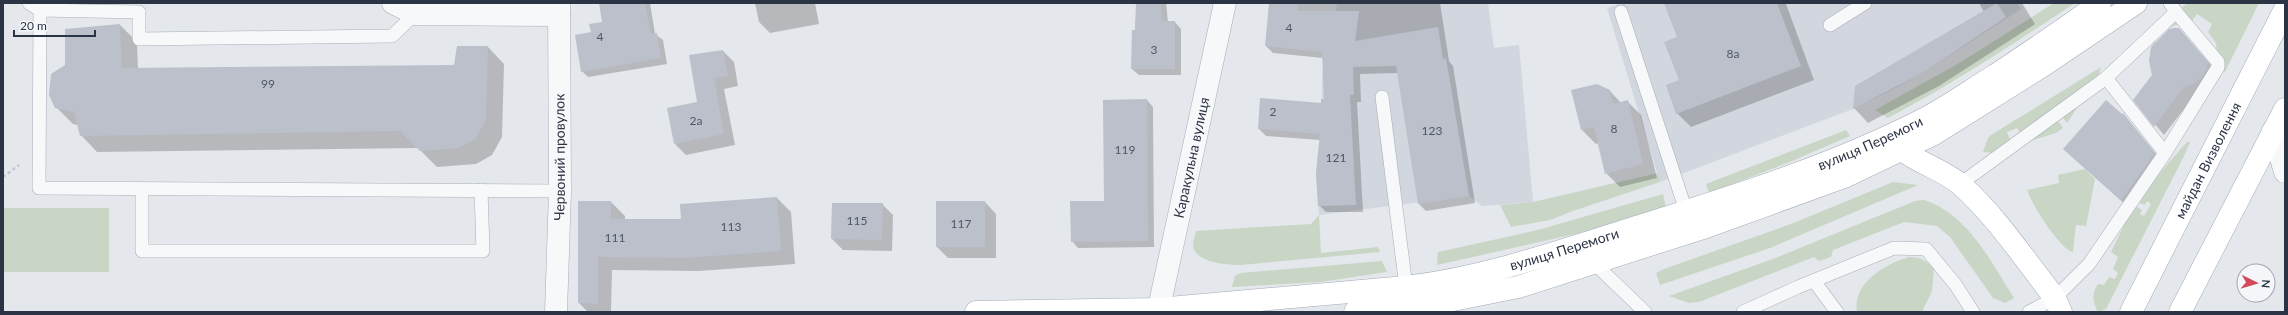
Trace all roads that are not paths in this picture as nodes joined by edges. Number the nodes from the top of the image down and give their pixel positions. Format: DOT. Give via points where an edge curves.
graph roads {
  1 [pos="29,3"];
  2 [pos="393,3"];
  3 [pos="1225,3"];
  4 [pos="1865,3"];
  5 [pos="2100,3"];
  6 [pos="2136,3"];
  7 [pos="415,8"];
  8 [pos="2173,8"];
  9 [pos="559,9"];
  10 [pos="2285,9"];
  11 [pos="40,10"];
  12 [pos="1621,12"];
  13 [pos="1830,25"];
  14 [pos="2106,78"];
  15 [pos="1382,97"];
  16 [pos="2285,109"];
  17 [pos="2273,131"];
  18 [pos="1895,143"];
  19 [pos="2165,153"];
  20 [pos="2285,172"];
  21 [pos="1960,184"];
  22 [pos="142,189"];
  23 [pos="481,190"];
  24 [pos="560,191"];
  25 [pos="1686,211"];
  26 [pos="1592,240"];
  27 [pos="1594,263"];
  28 [pos="1814,281"];
  29 [pos="1406,287"];
  30 [pos="2058,305"];
  31 [pos="1454,306"];
  32 [pos="1158,310"];
  33 [pos="556,312"];
  34 [pos="976,312"];
  35 [pos="1355,312"];
  36 [pos="1645,312"];
  37 [pos="1743,312"];
  38 [pos="1837,312"];
  39 [pos="1973,312"];
  40 [pos="2028,312"];
  41 [pos="2131,312"];
  42 [pos="2180,312"];
  1 -- 11 [label="lane"];
  2 -- 7 [label="street"];
  3 -- 32 [label="street, Каракульна вулиця"];
  4 -- 13 [label="lane"];
  5 -- 18 [label="main road, вулиця Перемоги" via="2056,35 1928,117"];
  6 -- 18 [label="main road" via="1934,134"];
  7 -- 9 [label="street"];
  7 -- 11 [label="lane" via="392,36 139,40 139,12"];
  8 -- 14 [label="lane"];
  8 -- 19 [label="lane" via="2218,62 2218,66"];
  9 -- 24 [label="street, Червоний провулок"];
  10 -- 41 [label="main road, майдан Визволення"];
  11 -- 22 [label="lane" via="39,188"];
  12 -- 25 [label="lane"];
  14 -- 19 [label="lane"];
  14 -- 21 [label="lane"];
  15 -- 29 [label="lane"];
  16 -- 17 [label="main road"];
  17 -- 20 [label="street"];
  17 -- 42 [label="main road"];
  18 -- 21 [label="main road"];
  18 -- 25 [label="main road, вулиця Перемоги"];
  18 -- 27 [label="main road, вулиця Перемоги" via="1844,177 1706,227"];
  19 -- 30 [label="lane"];
  21 -- 30 [label="main road" via="1999,226"];
  22 -- 23 [label="lane"];
  22 -- 23 [label="lane" via="142,251 483,251"];
  23 -- 24 [label="lane"];
  24 -- 33 [label="street, Червоний провулок"];
  25 -- 26 [label="main road, вулиця Перемоги"];
  26 -- 27 [label="lane"];
  26 -- 29 [label="main road, вулиця Перемоги" via="1505,268 1446,282"];
  27 -- 31 [label="main road, вулиця Перемоги"];
  27 -- 36 [label="lane"];
  28 -- 37 [label="lane"];
  28 -- 38 [label="lane"];
  28 -- 39 [label="lane" via="1894,248 1926,250 1955,284"];
  29 -- 32 [label="main road, вулиця Перемоги"];
  30 -- 40 [label="lane"];
  31 -- 35 [label="main road, вулиця Перемоги"];
  32 -- 34 [label="main road, вулиця Перемоги"];
}
